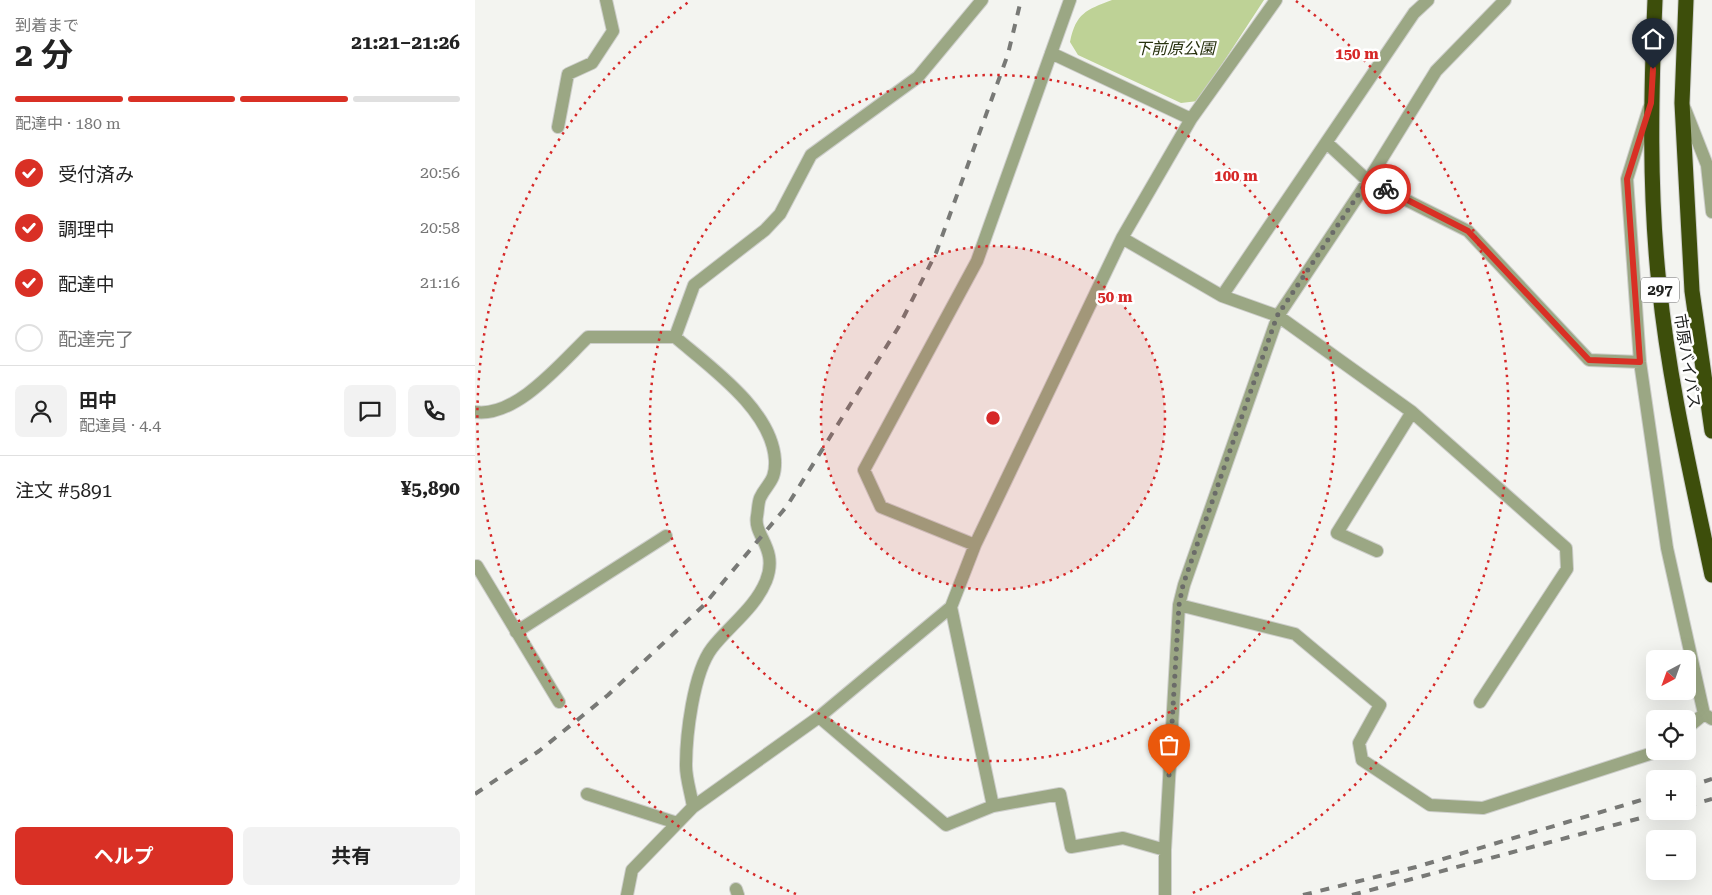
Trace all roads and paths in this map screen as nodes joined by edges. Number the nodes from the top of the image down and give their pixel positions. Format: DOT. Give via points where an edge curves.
graph roads {
  1 [pos="606,0"];
  2 [pos="982,0"];
  3 [pos="1276,0"];
  4 [pos="1427,0"];
  5 [pos="1505,0"];
  6 [pos="1655,0"];
  7 [pos="1686,0"];
  8 [pos="1073,1"];
  9 [pos="1051,53"];
  10 [pos="1651,103"];
  11 [pos="1682,103"];
  12 [pos="1191,119"];
  13 [pos="558,127"];
  14 [pos="1327,143"];
  15 [pos="1368,180"];
  16 [pos="1712,212"];
  17 [pos="1122,238"];
  18 [pos="1222,296"];
  19 [pos="1277,316"];
  20 [pos="675,337"];
  21 [pos="1640,362"];
  22 [pos="475,412"];
  23 [pos="1412,412"];
  24 [pos="1712,431"];
  25 [pos="665,536"];
  26 [pos="975,545"];
  27 [pos="1377,550"];
  28 [pos="475,567"];
  29 [pos="1712,575"];
  30 [pos="1179,605"];
  31 [pos="951,607"];
  32 [pos="517,632"];
  33 [pos="559,702"];
  34 [pos="1480,702"];
  35 [pos="819,717"];
  36 [pos="1708,717"];
  37 [pos="1696,723"];
  38 [pos="1646,755"];
  39 [pos="587,794"];
  40 [pos="993,806"];
  41 [pos="693,807"];
  42 [pos="677,824"];
  43 [pos="1165,850"];
  44 [pos="627,895"];
  45 [pos="1165,895"];
  1 -- 13 [label="street" via="613,31 592,63 568,74"];
  2 -- 20 [label="street" via="918,77 811,155 780,214 765,230 694,285"];
  3 -- 12 [label="street"];
  4 -- 14 [label="street" via="1414,13"];
  5 -- 15 [label="street" via="1436,71"];
  6 -- 10 [label="highway, 市原バイパス / 297"];
  7 -- 11 [label="highway, 市原バイパス / 297"];
  8 -- 9 [label="street"];
  9 -- 12 [label="street"];
  9 -- 26 [label="street" via="977,261 864,470 881,507"];
  10 -- 21 [label="street" via="1627,179"];
  10 -- 29 [label="highway, 市原バイパス / 297" via="1659,284 1673,387"];
  11 -- 16 [label="street" via="1707,165"];
  11 -- 24 [label="highway, 市原バイパス / 297" via="1692,291"];
  12 -- 17 [label="street"];
  14 -- 15 [label="street"];
  14 -- 18 [label="street"];
  15 -- 19 [label="street"];
  15 -- 21 [label="street" via="1468,231 1589,360"];
  17 -- 18 [label="street"];
  17 -- 26 [label="street"];
  18 -- 19 [label="street"];
  19 -- 23 [label="street"];
  19 -- 30 [label="street" via="1183,585"];
  20 -- 22 [label="street" via="588,337 525,398 486,413"];
  20 -- 41 [label="street" via="746,401 767,431 775,460 772,482 760,498 756,522 771,563 766,581 758,596 711,649 695,695 688,726 686,767"];
  21 -- 36 [label="street" via="1667,548"];
  23 -- 27 [label="street" via="1337,533"];
  23 -- 34 [label="street" via="1566,548 1567,569"];
  25 -- 32 [label="street"];
  26 -- 31 [label="street"];
  28 -- 32 [label="street"];
  30 -- 38 [label="street" via="1295,634 1380,705 1359,743 1362,760 1430,805 1483,808"];
  30 -- 43 [label="street"];
  31 -- 35 [label="street"];
  31 -- 40 [label="street"];
  32 -- 33 [label="street"];
  35 -- 40 [label="street" via="946,825"];
  35 -- 41 [label="street"];
  36 -- 37 [label="street"];
  39 -- 42 [label="street"];
  40 -- 43 [label="street" via="1060,794 1071,847 1123,838"];
  41 -- 42 [label="street"];
  42 -- 44 [label="street" via="632,870"];
  43 -- 45 [label="street"];
}
